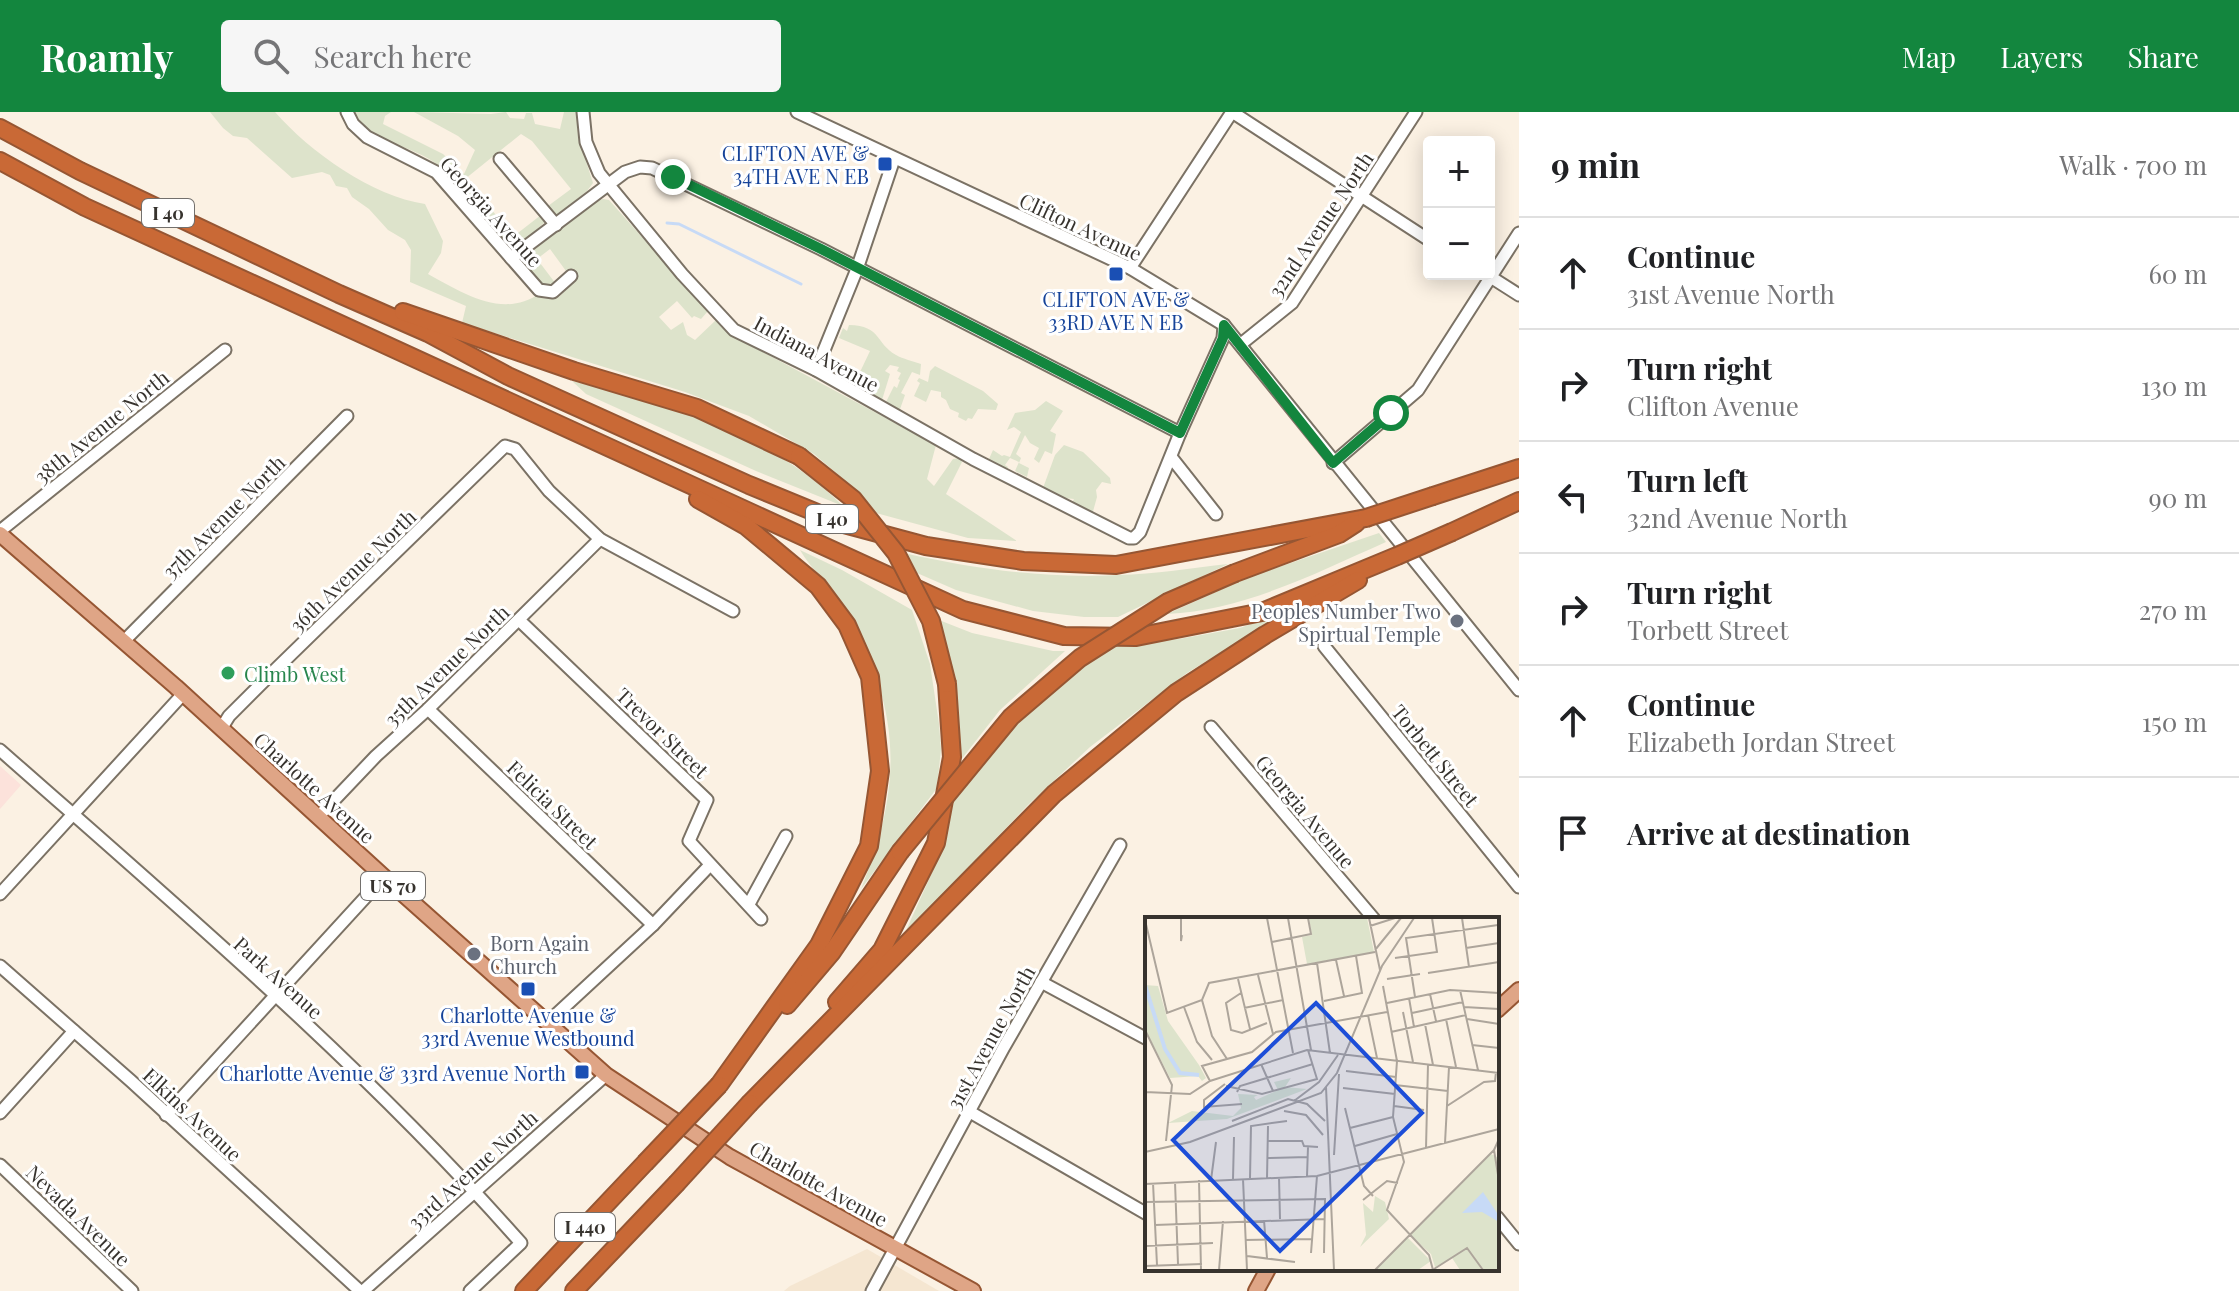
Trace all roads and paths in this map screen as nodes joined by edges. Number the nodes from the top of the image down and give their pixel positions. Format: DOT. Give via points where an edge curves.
graph roads {
  1 [pos="347,112"];
  2 [pos="583,112"];
  3 [pos="797,112"];
  4 [pos="1232,112"];
  5 [pos="1416,112"];
  6 [pos="0,128"];
  7 [pos="500,159"];
  8 [pos="894,159"];
  9 [pos="0,161"];
  10 [pos="608,185"];
  11 [pos="1360,196"];
  12 [pos="556,225"];
  13 [pos="1519,233"];
  14 [pos="1423,236"];
  15 [pos="511,258"];
  16 [pos="1495,266"];
  17 [pos="1130,268"];
  18 [pos="857,269"];
  19 [pos="571,276"];
  20 [pos="1486,280"];
  21 [pos="1495,280"];
  22 [pos="339,294"];
  23 [pos="1519,295"];
  24 [pos="1224,325"];
  25 [pos="1241,344"];
  26 [pos="225,350"];
  27 [pos="816,370"];
  28 [pos="347,416"];
  29 [pos="1180,433"];
  30 [pos="584,437"];
  31 [pos="1171,457"];
  32 [pos="1333,463"];
  33 [pos="1519,468"];
  34 [pos="1519,501"];
  35 [pos="1216,514"];
  36 [pos="1365,518"];
  37 [pos="0,532"];
  38 [pos="600,539"];
  39 [pos="1397,556"];
  40 [pos="733,611"];
  41 [pos="519,620"];
  42 [pos="124,641"];
  43 [pos="1324,646"];
  44 [pos="1519,690"];
  45 [pos="183,694"];
  46 [pos="428,709"];
  47 [pos="1211,727"];
  48 [pos="221,729"];
  49 [pos="0,750"];
  50 [pos="72,814"];
  51 [pos="318,817"];
  52 [pos="786,836"];
  53 [pos="1120,845"];
  54 [pos="710,865"];
  55 [pos="384,877"];
  56 [pos="1519,887"];
  57 [pos="0,894"];
  58 [pos="749,904"];
  59 [pos="1372,917"];
  60 [pos="761,919"];
  61 [pos="653,925"];
  62 [pos="0,966"];
  63 [pos="1041,982"];
  64 [pos="1519,990"];
  65 [pos="274,996"];
  66 [pos="1499,1008"];
  67 [pos="547,1023"];
  68 [pos="74,1031"];
  69 [pos="1145,1038"];
  70 [pos="606,1075"];
  71 [pos="719,1085"];
  72 [pos="750,1103"];
  73 [pos="970,1112"];
  74 [pos="0,1113"];
  75 [pos="166,1115"];
  76 [pos="0,1165"];
  77 [pos="475,1190"];
  78 [pos="1145,1213"];
  79 [pos="1499,1219"];
  80 [pos="1519,1244"];
  81 [pos="895,1249"];
  82 [pos="1267,1271"];
  83 [pos="132,1291"];
  84 [pos="361,1291"];
  85 [pos="470,1291"];
  86 [pos="524,1291"];
  87 [pos="574,1291"];
  88 [pos="872,1291"];
  89 [pos="973,1291"];
  90 [pos="1256,1291"];
  1 -- 15 [label="street, Georgia Avenue" via="367,137 436,172"];
  2 -- 10 [label="street, Indiana Avenue" via="592,159"];
  3 -- 8 [label="street, Clifton Avenue"];
  4 -- 11 [label="street"];
  4 -- 17 [label="street"];
  5 -- 11 [label="street, 32nd Avenue North"];
  6 -- 22 [label="highway, I 40"];
  7 -- 12 [label="street"];
  8 -- 17 [label="street, Clifton Avenue"];
  8 -- 18 [label="street"];
  9 -- 30 [label="highway, I 40" via="85,207"];
  10 -- 12 [label="street"];
  10 -- 18 [label="street" via="632,169 656,169"];
  10 -- 27 [label="street, Indiana Avenue" via="729,326"];
  11 -- 14 [label="street"];
  11 -- 25 [label="street, 32nd Avenue North" via="1292,303"];
  12 -- 15 [label="street"];
  13 -- 16 [label="street"];
  15 -- 19 [label="street, Georgia Avenue" via="544,292 556,290"];
  17 -- 24 [label="street, Clifton Avenue"];
  18 -- 27 [label="street"];
  18 -- 29 [label="street"];
  20 -- 32 [label="street" via="1418,390"];
  21 -- 23 [label="street"];
  22 -- 36 [label="highway, I 40" via="749,485 844,524 926,546 1023,561 1116,565"];
  22 -- 72 [label="highway, bridge" via="697,408 799,456 853,499 896,553 931,621 947,684 952,757 936,843 882,950"];
  24 -- 25 [label="street, Clifton Avenue"];
  24 -- 29 [label="street"];
  25 -- 32 [label="street, Clifton Avenue"];
  26 -- 37 [label="street, 38th Avenue North"];
  27 -- 31 [label="street, Indiana Avenue" via="1122,536 1134,538 1140,532"];
  28 -- 42 [label="street, 37th Avenue North"];
  29 -- 31 [label="street"];
  30 -- 39 [label="highway, I 40" via="963,610 1064,636 1136,637 1262,612"];
  30 -- 71 [label="highway" via="746,526 818,586 847,625 870,677 880,771 869,846 819,945"];
  31 -- 35 [label="street"];
  32 -- 44 [label="street, Clifton Avenue"];
  33 -- 36 [label="highway, I 40, bridge"];
  34 -- 39 [label="highway, I 40, bridge"];
  36 -- 71 [label="highway, bridge" via="1339,534 1168,602 1080,658 1011,717 900,852 832,952"];
  37 -- 42 [label="main road, Charlotte Avenue / US 70"];
  38 -- 40 [label="street"];
  38 -- 41 [label="street, 35th Avenue North"];
  38 -- 48 [label="street, 36th Avenue North" via="549,491 515,449 505,446"];
  39 -- 72 [label="highway" via="1176,693 1054,794"];
  41 -- 46 [label="street, 35th Avenue North"];
  41 -- 54 [label="street, Trevor Street" via="707,800 689,841"];
  42 -- 45 [label="main road, Charlotte Avenue / US 70"];
  43 -- 56 [label="street, Torbett Street"];
  45 -- 48 [label="main road, Charlotte Avenue / US 70"];
  45 -- 50 [label="street"];
  46 -- 51 [label="street, 35th Avenue North"];
  46 -- 61 [label="street, Felicia Street"];
  47 -- 59 [label="street, Georgia Avenue"];
  48 -- 51 [label="main road, Charlotte Avenue / US 70"];
  49 -- 50 [label="street, Park Avenue"];
  50 -- 57 [label="street"];
  50 -- 65 [label="street, Park Avenue"];
  51 -- 55 [label="main road, Charlotte Avenue / US 70"];
  52 -- 58 [label="street"];
  53 -- 63 [label="street, 31st Avenue North"];
  54 -- 58 [label="street, Trevor Street"];
  54 -- 61 [label="street"];
  55 -- 65 [label="street"];
  55 -- 67 [label="main road, Charlotte Avenue / US 70"];
  58 -- 60 [label="street, Trevor Street"];
  61 -- 67 [label="street"];
  62 -- 68 [label="street, Elkins Avenue"];
  63 -- 69 [label="street"];
  63 -- 73 [label="street, 31st Avenue North"];
  64 -- 66 [label="main road"];
  65 -- 75 [label="street"];
  65 -- 77 [label="street, Park Avenue"];
  67 -- 70 [label="main road, Charlotte Avenue / US 70"];
  68 -- 74 [label="street"];
  68 -- 75 [label="street, Elkins Avenue"];
  70 -- 77 [label="street, 33rd Avenue North"];
  70 -- 81 [label="main road, Charlotte Avenue / US 70" via="730,1157"];
  71 -- 86 [label="highway, I 440, bridge"];
  72 -- 87 [label="highway, I 440, bridge"];
  73 -- 78 [label="street"];
  73 -- 81 [label="street, 31st Avenue North"];
  75 -- 84 [label="street, Elkins Avenue"];
  76 -- 83 [label="street, Nevada Avenue"];
  77 -- 84 [label="street, 33rd Avenue North"];
  77 -- 85 [label="street, Park Avenue" via="521,1243"];
  79 -- 80 [label="street"];
  81 -- 88 [label="street, 31st Avenue North"];
  81 -- 89 [label="main road, Charlotte Avenue / US 70"];
  82 -- 90 [label="main road"];
}
